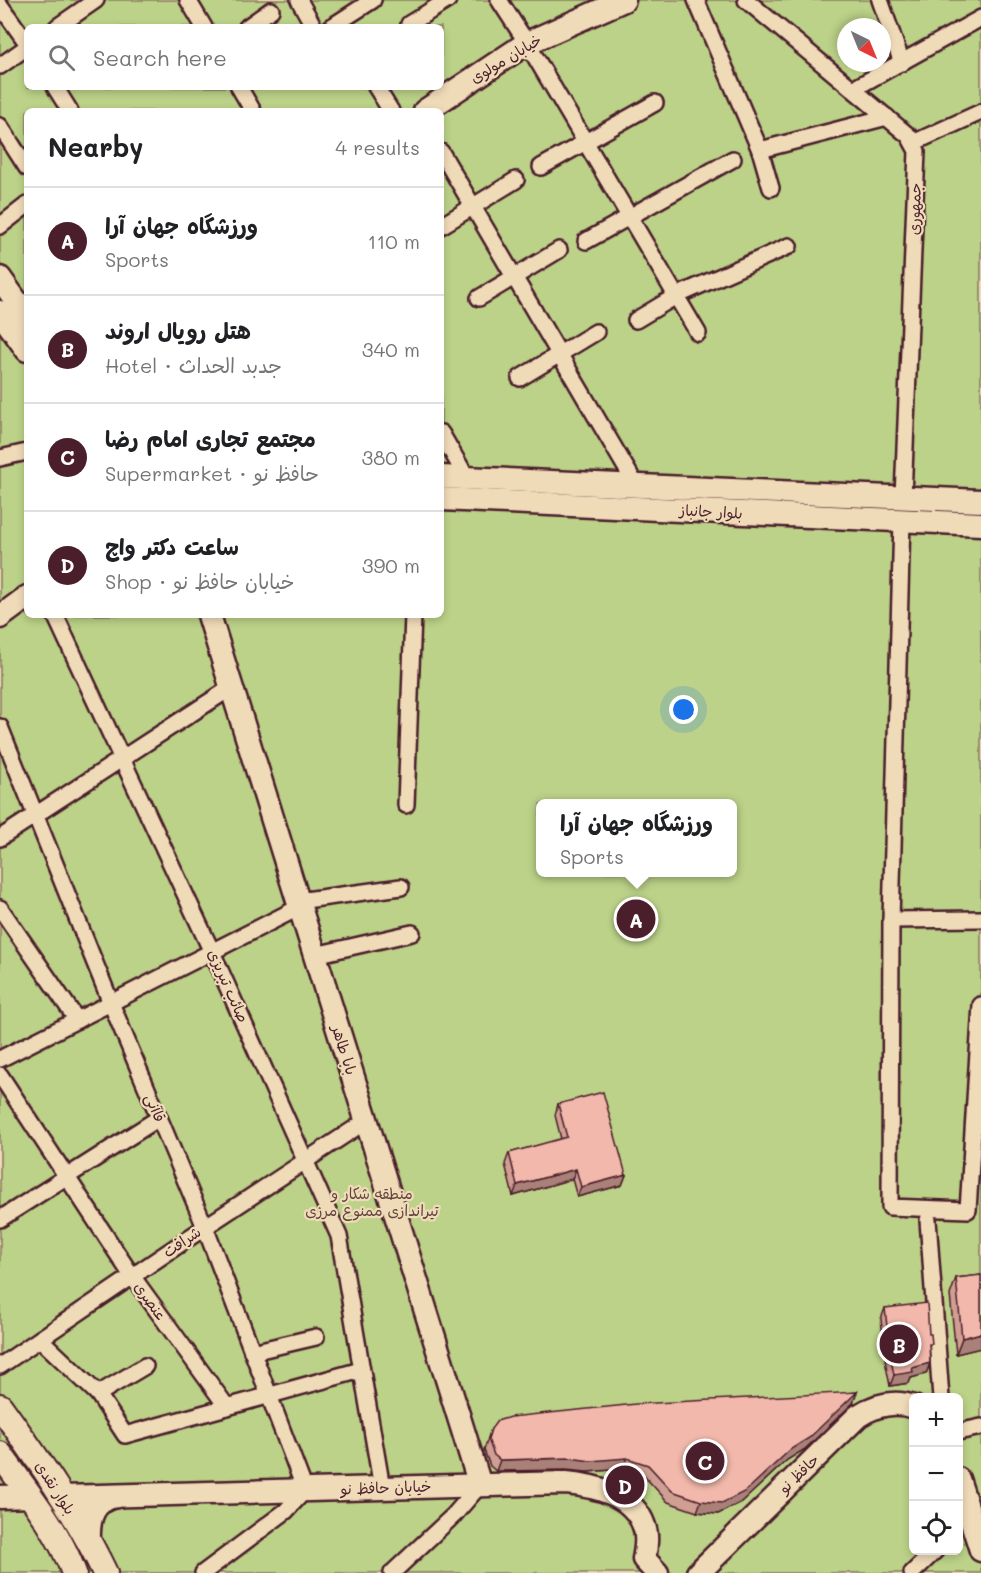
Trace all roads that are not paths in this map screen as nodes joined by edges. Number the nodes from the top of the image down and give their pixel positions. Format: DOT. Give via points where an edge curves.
graph roads {
  1 [pos="96,0"];
  2 [pos="188,0"];
  3 [pos="299,0"];
  4 [pos="373,0"];
  5 [pos="448,0"];
  6 [pos="499,0"];
  7 [pos="624,0"];
  8 [pos="696,0"];
  9 [pos="746,0"];
  10 [pos="880,0"];
  11 [pos="0,5"];
  12 [pos="271,10"];
  13 [pos="981,18"];
  14 [pos="61,24"];
  15 [pos="202,24"];
  16 [pos="251,24"];
  17 [pos="312,24"];
  18 [pos="336,24"];
  19 [pos="409,24"];
  20 [pos="24,41"];
  21 [pos="527,44"];
  22 [pos="24,47"];
  23 [pos="902,63"];
  24 [pos="0,66"];
  25 [pos="853,89"];
  26 [pos="57,90"];
  27 [pos="241,90"];
  28 [pos="378,90"];
  29 [pos="655,104"];
  30 [pos="68,108"];
  31 [pos="251,108"];
  32 [pos="389,108"];
  33 [pos="430,108"];
  34 [pos="981,112"];
  35 [pos="887,117"];
  36 [pos="0,126"];
  37 [pos="585,142"];
  38 [pos="913,143"];
  39 [pos="760,150"];
  40 [pos="444,157"];
  41 [pos="733,159"];
  42 [pos="24,163"];
  43 [pos="541,167"];
  44 [pos="516,180"];
  45 [pos="771,188"];
  46 [pos="473,206"];
  47 [pos="24,207"];
  48 [pos="629,216"];
  49 [pos="444,224"];
  50 [pos="0,226"];
  51 [pos="586,241"];
  52 [pos="789,246"];
  53 [pos="560,250"];
  54 [pos="514,276"];
  55 [pos="0,278"];
  56 [pos="676,296"];
  57 [pos="479,298"];
  58 [pos="0,312"];
  59 [pos="24,312"];
  60 [pos="636,320"];
  61 [pos="596,332"];
  62 [pos="698,333"];
  63 [pos="24,346"];
  64 [pos="559,354"];
  65 [pos="520,378"];
  66 [pos="444,438"];
  67 [pos="24,453"];
  68 [pos="0,458"];
  69 [pos="444,477"];
  70 [pos="467,478"];
  71 [pos="636,485"];
  72 [pos="903,498"];
  73 [pos="444,500"];
  74 [pos="981,501"];
  75 [pos="902,520"];
  76 [pos="981,525"];
  77 [pos="24,599"];
  78 [pos="0,617"];
  79 [pos="56,618"];
  80 [pos="210,618"];
  81 [pos="413,618"];
  82 [pos="232,687"];
  83 [pos="0,727"];
  84 [pos="122,758"];
  85 [pos="406,805"];
  86 [pos="35,814"];
  87 [pos="0,838"];
  88 [pos="401,887"];
  89 [pos="299,904"];
  90 [pos="0,908"];
  91 [pos="981,919"];
  92 [pos="891,920"];
  93 [pos="412,933"];
  94 [pos="212,952"];
  95 [pos="315,955"];
  96 [pos="111,1003"];
  97 [pos="981,1005"];
  98 [pos="77,1020"];
  99 [pos="0,1059"];
  100 [pos="0,1075"];
  101 [pos="159,1118"];
  102 [pos="366,1121"];
  103 [pos="306,1161"];
  104 [pos="67,1177"];
  105 [pos="0,1219"];
  106 [pos="928,1220"];
  107 [pos="205,1227"];
  108 [pos="132,1276"];
  109 [pos="315,1338"];
  110 [pos="40,1339"];
  111 [pos="252,1352"];
  112 [pos="0,1366"];
  113 [pos="145,1366"];
  114 [pos="361,1370"];
  115 [pos="941,1393"];
  116 [pos="98,1394"];
  117 [pos="268,1395"];
  118 [pos="909,1405"];
  119 [pos="0,1406"];
  120 [pos="227,1407"];
  121 [pos="981,1427"];
  122 [pos="963,1431"];
  123 [pos="0,1454"];
  124 [pos="480,1485"];
  125 [pos="382,1488"];
  126 [pos="305,1491"];
  127 [pos="30,1496"];
  128 [pos="125,1496"];
  129 [pos="0,1497"];
  130 [pos="62,1497"];
  131 [pos="962,1501"];
  132 [pos="965,1523"];
  133 [pos="89,1542"];
  134 [pos="981,1550"];
  135 [pos="932,1555"];
  136 [pos="646,1568"];
  137 [pos="74,1573"];
  138 [pos="105,1573"];
  139 [pos="203,1573"];
  140 [pos="392,1573"];
  141 [pos="698,1573"];
  142 [pos="912,1573"];
  1 -- 14 [label="street"];
  2 -- 15 [label="street"];
  3 -- 17 [label="street"];
  4 -- 18 [label="street"];
  5 -- 19 [label="street"];
  6 -- 21 [label="street"];
  7 -- 21 [label="main road, خیابان مولوی"];
  8 -- 39 [label="street"];
  9 -- 25 [label="street"];
  10 -- 23 [label="street"];
  11 -- 20 [label="street"];
  12 -- 16 [label="street"];
  13 -- 23 [label="street"];
  21 -- 33 [label="main road, خیابان مولوی"];
  21 -- 37 [label="street"];
  22 -- 24 [label="street"];
  23 -- 25 [label="street"];
  25 -- 35 [label="street"];
  26 -- 30 [label="street"];
  27 -- 31 [label="street"];
  28 -- 32 [label="street"];
  29 -- 37 [label="street"];
  34 -- 38 [label="street"];
  35 -- 38 [label="street"];
  35 -- 39 [label="street"];
  36 -- 42 [label="street"];
  37 -- 43 [label="street"];
  37 -- 48 [label="street"];
  38 -- 72 [label="street, جمهوری" via="917,151"];
  39 -- 45 [label="street"];
  40 -- 46 [label="street"];
  41 -- 48 [label="street"];
  44 -- 46 [label="street"];
  46 -- 49 [label="street"];
  46 -- 54 [label="street"];
  47 -- 50 [label="street"];
  48 -- 51 [label="street"];
  48 -- 56 [label="street"];
  52 -- 56 [label="street"];
  53 -- 54 [label="street"];
  54 -- 57 [label="street"];
  54 -- 64 [label="street"];
  55 -- 59 [label="main road"];
  56 -- 60 [label="street"];
  56 -- 62 [label="street"];
  58 -- 63 [label="main road"];
  61 -- 64 [label="street"];
  64 -- 65 [label="street"];
  64 -- 71 [label="street"];
  66 -- 70 [label="street"];
  67 -- 68 [label="street"];
  69 -- 70 [label="main road, بلوار جانباز"];
  70 -- 71 [label="main road, بلوار جانباز"];
  71 -- 72 [label="main road, بلوار جانباز"];
  72 -- 74 [label="main road, بلوار جانباز"];
  72 -- 75 [label="main road"];
  73 -- 75 [label="main road, بلوار جانباز"];
  75 -- 76 [label="main road, بلوار جانباز"];
  75 -- 92 [label="street"];
  77 -- 78 [label="main road"];
  79 -- 84 [label="street, صائب تبریزی"];
  80 -- 82 [label="main road, بابا طاهر"];
  81 -- 85 [label="street"];
  82 -- 84 [label="street"];
  82 -- 89 [label="main road, بابا طاهر"];
  83 -- 86 [label="street, قاآنی"];
  84 -- 86 [label="street"];
  84 -- 94 [label="street, صائب تبریزی"];
  86 -- 87 [label="street"];
  86 -- 96 [label="street, قاآنی"];
  88 -- 89 [label="street"];
  89 -- 94 [label="street"];
  89 -- 95 [label="main road, بابا طاهر"];
  90 -- 98 [label="street"];
  91 -- 92 [label="street"];
  92 -- 97 [label="street" via="890,1207 968,1210"];
  93 -- 95 [label="street"];
  94 -- 96 [label="street"];
  94 -- 103 [label="street, صائب تبریزی"];
  95 -- 102 [label="main road, بابا طاهر"];
  96 -- 98 [label="street"];
  96 -- 101 [label="street, قاآنی"];
  98 -- 99 [label="street"];
  100 -- 104 [label="street, عنصری"];
  101 -- 104 [label="street"];
  101 -- 107 [label="street, قاآنی"];
  102 -- 103 [label="street, شرافت"];
  102 -- 124 [label="main road, بابا طاهر"];
  103 -- 107 [label="street, شرافت"];
  103 -- 114 [label="street, صائب تبریزی" via="339,1236"];
  104 -- 105 [label="street"];
  104 -- 108 [label="street, عنصری"];
  106 -- 115 [label="street"];
  107 -- 108 [label="street, شرافت"];
  107 -- 111 [label="street, قاآنی"];
  108 -- 110 [label="street, شرافت"];
  108 -- 120 [label="street, عنصری"];
  109 -- 111 [label="street"];
  110 -- 112 [label="street, شرافت"];
  110 -- 116 [label="street"];
  111 -- 117 [label="street, قاآنی"];
  113 -- 116 [label="street"];
  114 -- 117 [label="street"];
  114 -- 125 [label="street, صائب تبریزی"];
  116 -- 120 [label="street" via="125,1435"];
  117 -- 120 [label="street"];
  117 -- 126 [label="street, قاآنی"];
  118 -- 141 [label="main road, حافظ نو" via="888,1404 858,1416"];
  119 -- 130 [label="main road, بلوار نقدی"];
  121 -- 122 [label="street"];
  123 -- 127 [label="main road, بلوار نقدی"];
  124 -- 125 [label="main road, خیابان حافظ نو"];
  124 -- 136 [label="main road, خیابان حافظ نو" via="566,1483 608,1491 625,1500 645,1527"];
  124 -- 140 [label="street"];
  125 -- 126 [label="main road, خیابان حافظ نو"];
  126 -- 128 [label="main road, خیابان حافظ نو"];
  126 -- 139 [label="street" via="286,1511"];
  127 -- 129 [label="main road"];
  127 -- 137 [label="main road, بلوار نقدی"];
  128 -- 130 [label="main road, خیابان حافظ نو"];
  128 -- 133 [label="main road" via="113,1496 94,1509 89,1519"];
  130 -- 133 [label="main road, بلوار نقدی"];
  131 -- 132 [label="main road"];
  132 -- 134 [label="main road"];
  133 -- 138 [label="main road, بلوار نقدی"];
  135 -- 142 [label="street"];
}
